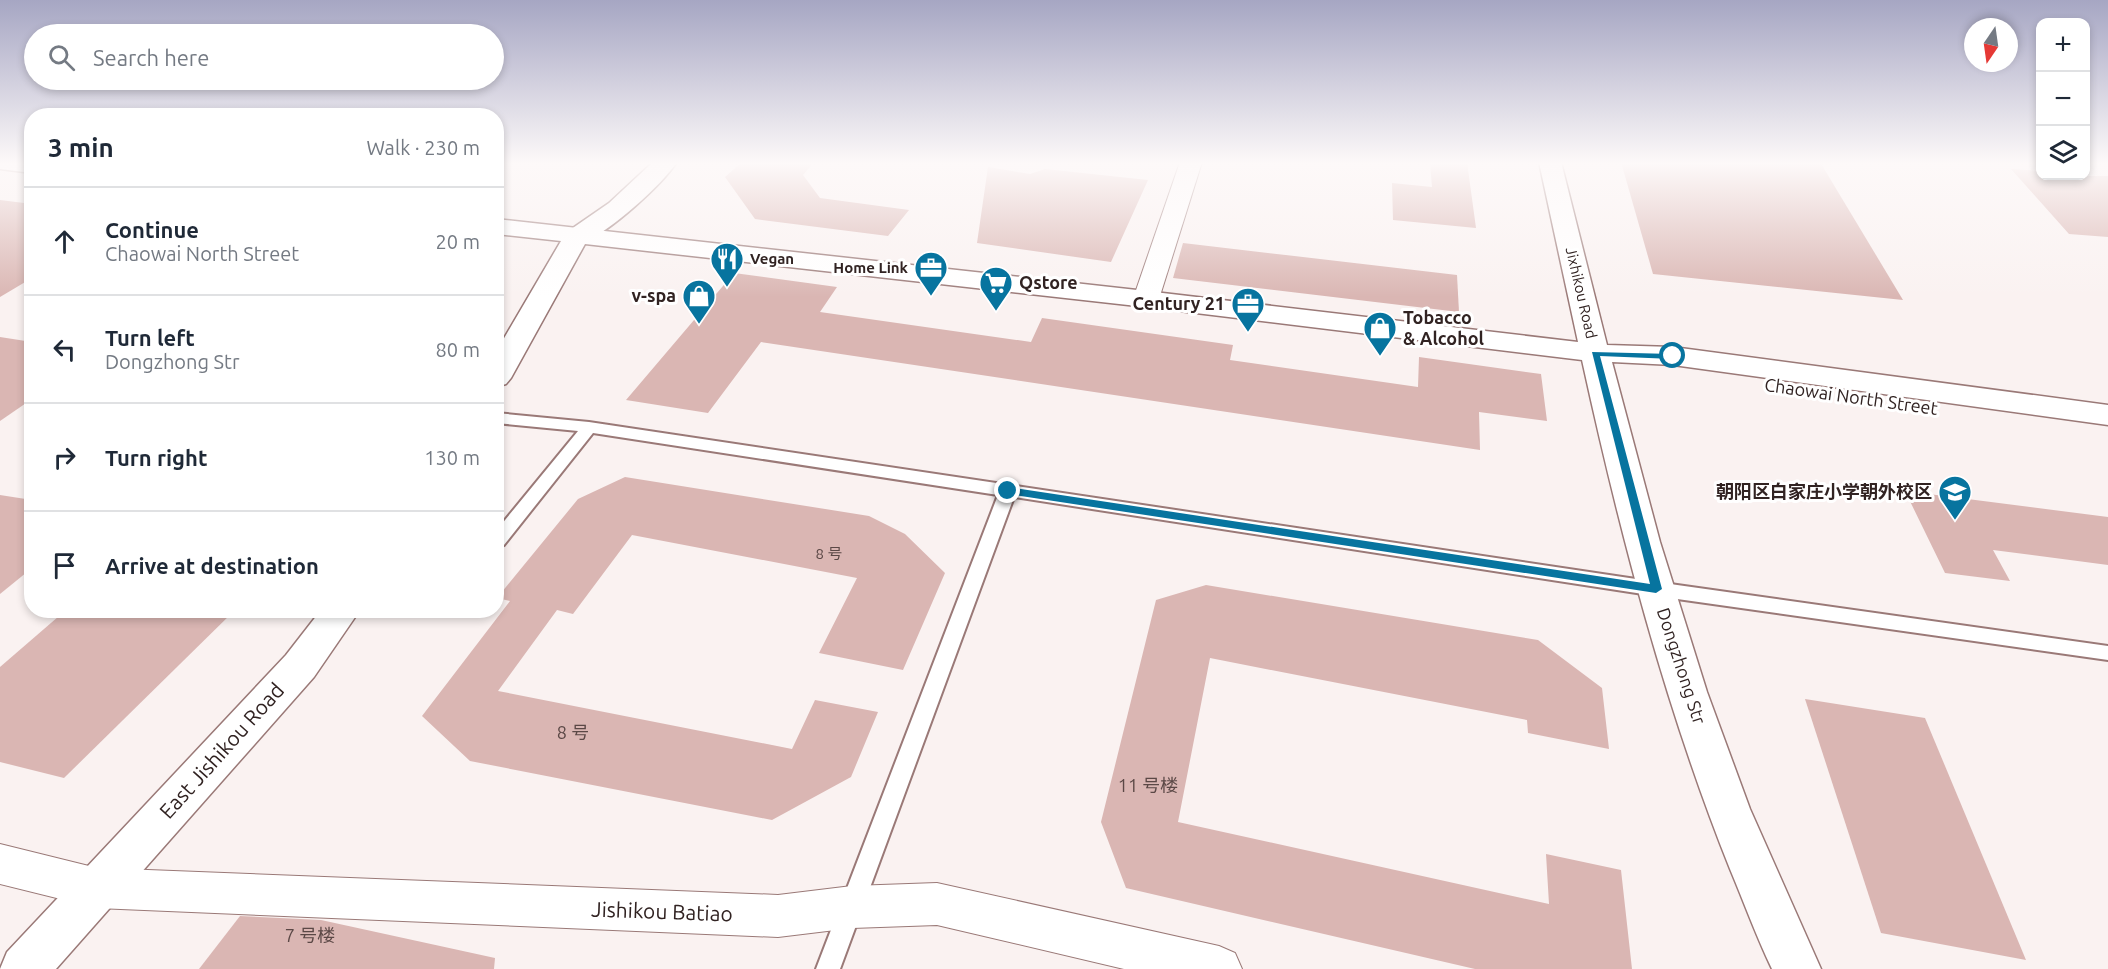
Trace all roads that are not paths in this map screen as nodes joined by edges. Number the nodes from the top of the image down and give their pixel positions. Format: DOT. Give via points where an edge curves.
graph roads {
  1 [pos="588,207"];
  2 [pos="619,207"];
  3 [pos="1176,207"];
  4 [pos="1561,207"];
  5 [pos="504,227"];
  6 [pos="576,237"];
  7 [pos="1146,299"];
  8 [pos="1595,353"];
  9 [pos="504,364"];
  10 [pos="2108,415"];
  11 [pos="504,419"];
  12 [pos="589,427"];
  13 [pos="2108,434"];
  14 [pos="1008,491"];
  15 [pos="504,533"];
  16 [pos="1656,589"];
  17 [pos="336,618"];
  18 [pos="2108,653"];
  19 [pos="0,864"];
  20 [pos="97,888"];
  21 [pos="852,907"];
  22 [pos="24,969"];
  23 [pos="828,969"];
  24 [pos="1219,969"];
  25 [pos="1797,969"];
  1 -- 6 [label="street"];
  2 -- 6 [label="street"];
  3 -- 7 [label="street"];
  4 -- 8 [label="street, Jixhikou Road"];
  5 -- 6 [label="street, Chaowai North Street"];
  6 -- 7 [label="street, Chaowai North Street"];
  6 -- 9 [label="street"];
  7 -- 8 [label="street, Chaowai North Street"];
  8 -- 10 [label="street, Chaowai North Street" via="1673,356"];
  8 -- 13 [label="street, Chaowai North Street" via="1680,373"];
  8 -- 16 [label="street, Dongzhong Str"];
  11 -- 12 [label="lane"];
  12 -- 14 [label="lane"];
  12 -- 15 [label="lane"];
  14 -- 16 [label="lane"];
  14 -- 21 [label="lane"];
  16 -- 18 [label="lane"];
  16 -- 25 [label="street, Dongzhong Str" via="1712,765"];
  17 -- 20 [label="street, East Jishikou Road" via="300,666"];
  19 -- 20 [label="street, Jishikou Batiao"];
  20 -- 21 [label="street, Jishikou Batiao" via="778,916"];
  20 -- 22 [label="street, East Jishikou Road"];
  21 -- 23 [label="lane"];
  21 -- 24 [label="street, Jishikou Batiao" via="936,904"];
}
